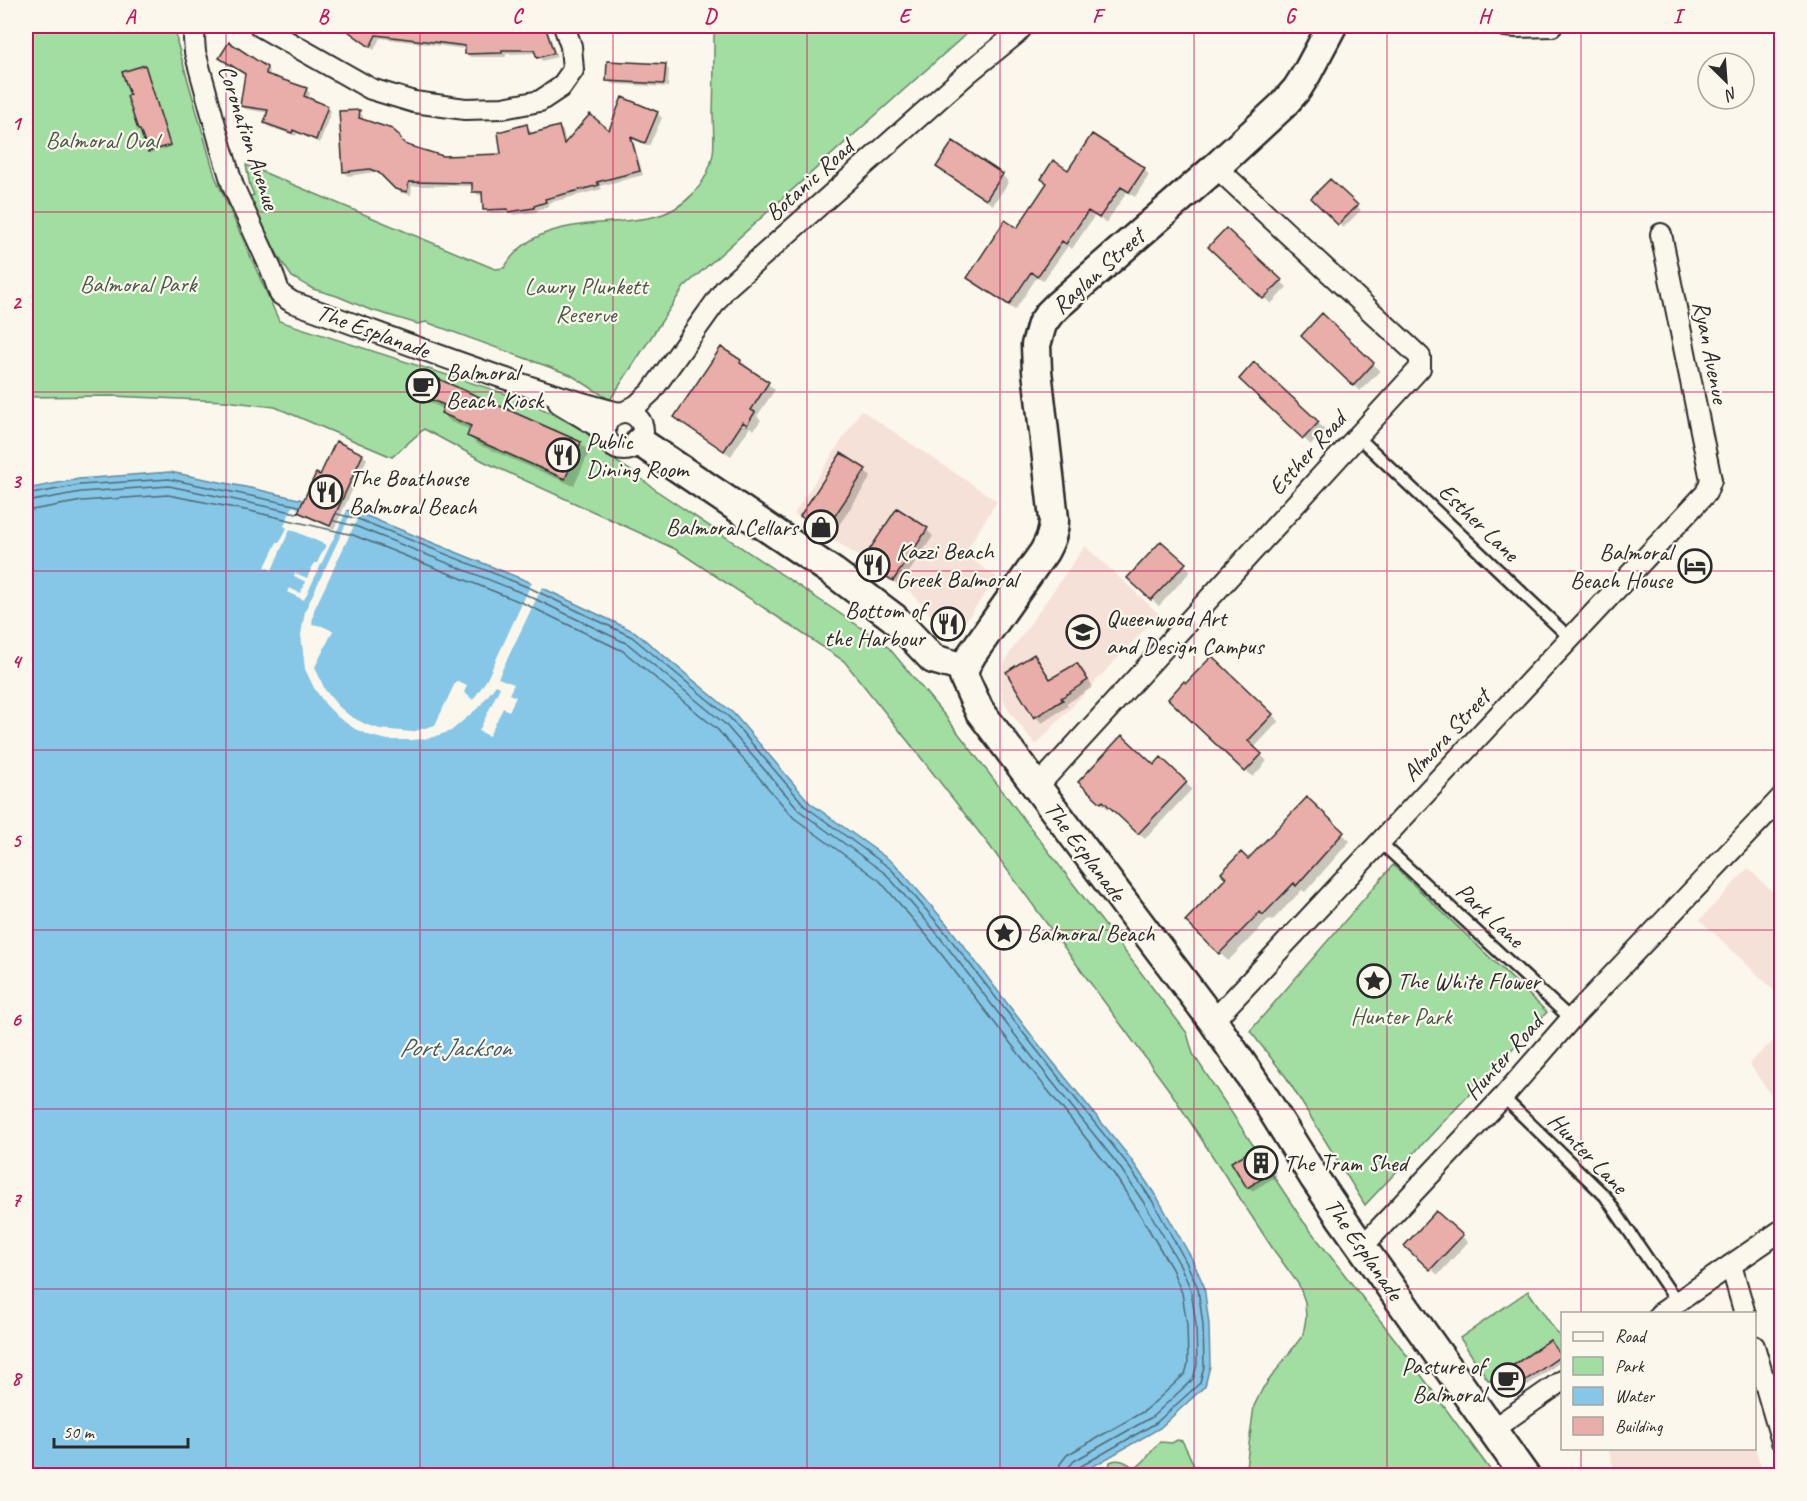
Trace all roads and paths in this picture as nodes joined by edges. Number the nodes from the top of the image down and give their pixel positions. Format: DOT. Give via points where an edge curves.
graph roads {
  1 [pos="195,26"];
  2 [pos="260,26"];
  3 [pos="564,26"];
  4 [pos="1023,26"];
  5 [pos="1332,26"];
  6 [pos="1505,26"];
  7 [pos="1552,26"];
  8 [pos="1216,167"];
  9 [pos="1661,234"];
  10 [pos="280,294"];
  11 [pos="537,388"];
  12 [pos="631,422"];
  13 [pos="605,431"];
  14 [pos="1358,436"];
  15 [pos="1711,480"];
  16 [pos="1571,639"];
  17 [pos="964,668"];
  18 [pos="1037,787"];
  19 [pos="1782,797"];
  20 [pos="1380,842"];
  21 [pos="1571,1019"];
  22 [pos="1213,1021"];
  23 [pos="1503,1096"];
  24 [pos="1782,1230"];
  25 [pos="1362,1247"];
  26 [pos="1731,1265"];
  27 [pos="1677,1302"];
  28 [pos="1663,1312"];
  29 [pos="1744,1312"];
  30 [pos="1756,1350"];
  31 [pos="1561,1382"];
  32 [pos="1493,1429"];
  33 [pos="1782,1442"];
  34 [pos="1525,1476"];
  1 -- 10 [label="street, Coronation Avenue" via="195,52 221,147"];
  2 -- 3 [label="street" via="370,89 414,102 465,109 503,108 540,101 561,87 573,70"];
  4 -- 12 [label="street, Botanic Road" via="725,289 651,392 637,405"];
  5 -- 8 [label="street, Raglan Street" via="1297,89"];
  6 -- 7 [label="street"];
  8 -- 14 [label="street, Esther Road" via="1420,357 1420,368"];
  8 -- 17 [label="street, Raglan Street" via="1058,304 1042,324 1036,365 1054,529 1044,552"];
  9 -- 15 [label="street, Ryan Avenue"];
  10 -- 11 [label="street, The Esplanade" via="292,302"];
  11 -- 12 [label="street, The Esplanade"];
  11 -- 13 [label="street, The Esplanade"];
  12 -- 13 [label="street" via="609,420"];
  12 -- 13 [label="street, The Esplanade" via="630,449 618,449 608,442"];
  12 -- 17 [label="street, The Esplanade" via="894,618 933,659"];
  14 -- 16 [label="lane, Esther Lane"];
  14 -- 18 [label="street, Esther Road"];
  15 -- 16 [label="street, Almora Street" via="1706,493"];
  16 -- 20 [label="street, Almora Street"];
  17 -- 18 [label="street, The Esplanade" via="964,677 979,710"];
  18 -- 22 [label="street, The Esplanade"];
  19 -- 21 [label="street, Hunter Road"];
  20 -- 21 [label="lane, Park Lane"];
  20 -- 22 [label="street, Almora Street"];
  21 -- 23 [label="street, Hunter Road"];
  22 -- 25 [label="street, The Esplanade"];
  23 -- 25 [label="street, Hunter Road"];
  23 -- 27 [label="lane, Hunter Lane" via="1605,1196"];
  24 -- 26 [label="street"];
  25 -- 32 [label="street, The Esplanade"];
  26 -- 27 [label="street"];
  26 -- 29 [label="street"];
  27 -- 28 [label="street"];
  30 -- 33 [label="street"];
  31 -- 32 [label="street"];
  32 -- 34 [label="street, The Esplanade"];
}
